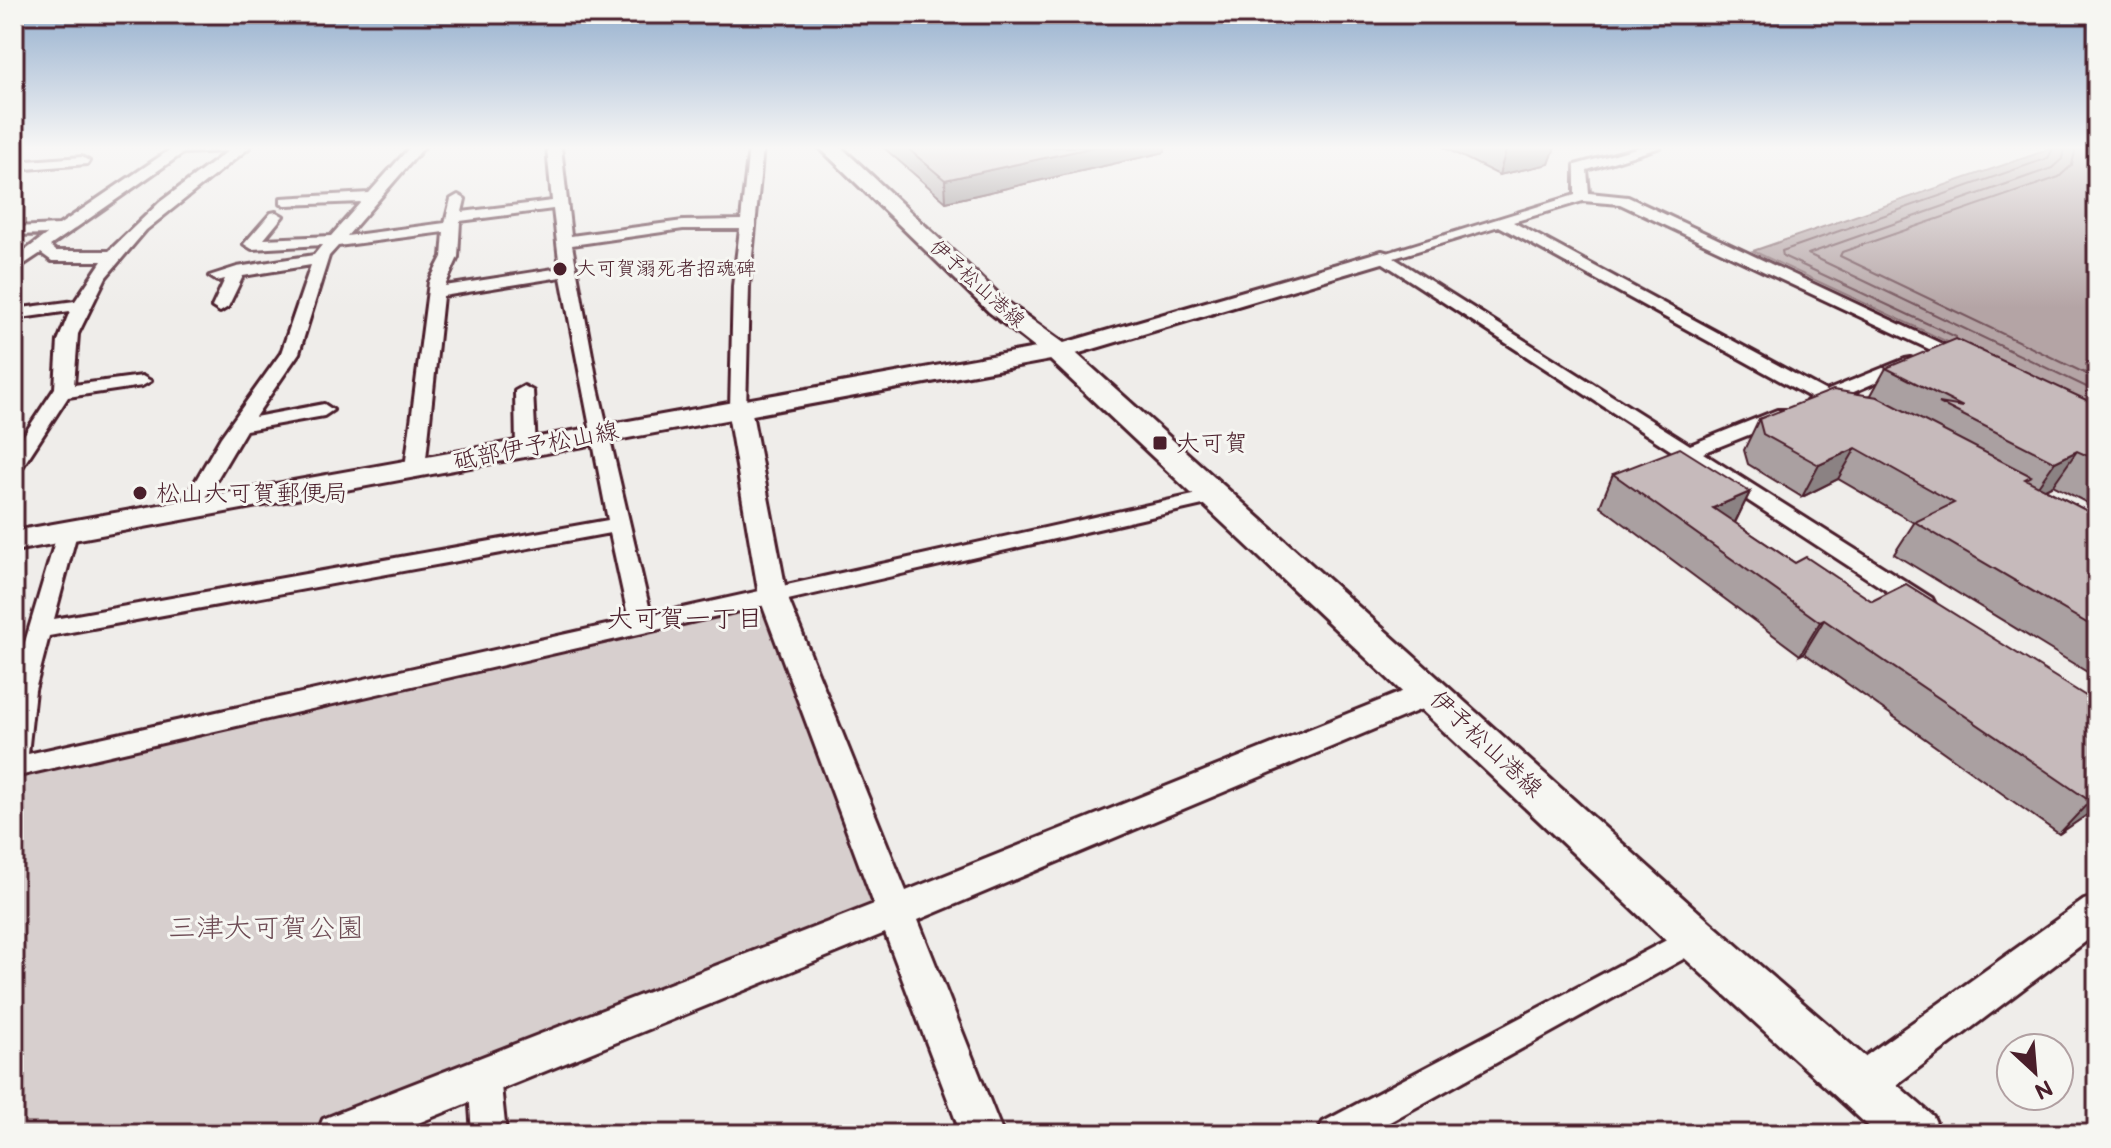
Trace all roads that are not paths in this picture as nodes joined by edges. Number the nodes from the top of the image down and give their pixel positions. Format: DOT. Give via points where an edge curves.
graph roads {
  1 [pos="105,201"];
  2 [pos="171,201"];
  3 [pos="286,201"];
  4 [pos="295,201"];
  5 [pos="368,201"];
  6 [pos="458,201"];
  7 [pos="558,201"];
  8 [pos="750,201"];
  9 [pos="886,201"];
  10 [pos="910,201"];
  11 [pos="1571,201"];
  12 [pos="1624,201"];
  13 [pos="558,204"];
  14 [pos="276,216"];
  15 [pos="452,222"];
  16 [pos="1502,222"];
  17 [pos="747,224"];
  18 [pos="63,229"];
  19 [pos="14,231"];
  20 [pos="334,241"];
  21 [pos="565,241"];
  22 [pos="41,245"];
  23 [pos="112,256"];
  24 [pos="1382,257"];
  25 [pos="320,259"];
  26 [pos="14,266"];
  27 [pos="570,271"];
  28 [pos="237,272"];
  29 [pos="217,276"];
  30 [pos="436,292"];
  31 [pos="81,305"];
  32 [pos="220,307"];
  33 [pos="14,314"];
  34 [pos="1945,350"];
  35 [pos="1058,352"];
  36 [pos="1987,370"];
  37 [pos="142,381"];
  38 [pos="524,391"];
  39 [pos="62,392"];
  40 [pos="1825,397"];
  41 [pos="739,408"];
  42 [pos="324,410"];
  43 [pos="1866,419"];
  44 [pos="240,425"];
  45 [pos="599,434"];
  46 [pos="526,448"];
  47 [pos="1687,453"];
  48 [pos="14,465"];
  49 [pos="415,468"];
  50 [pos="1216,496"];
  51 [pos="188,511"];
  52 [pos="619,525"];
  53 [pos="66,533"];
  54 [pos="14,541"];
  55 [pos="773,596"];
  56 [pos="1942,616"];
  57 [pos="642,626"];
  58 [pos="39,630"];
  59 [pos="18,691"];
  60 [pos="1430,693"];
  61 [pos="14,767"];
  62 [pos="2097,912"];
  63 [pos="894,913"];
  64 [pos="1695,938"];
  65 [pos="484,1076"];
  66 [pos="1861,1085"];
  67 [pos="338,1134"];
  68 [pos="489,1134"];
  69 [pos="982,1134"];
  70 [pos="1335,1134"];
  71 [pos="1915,1134"];
  1 -- 18 [label="street"];
  2 -- 23 [label="street"];
  3 -- 4 [label="street"];
  5 -- 20 [label="street"];
  6 -- 15 [label="street"];
  7 -- 13 [label="street"];
  8 -- 17 [label="street"];
  9 -- 35 [label="main road, 伊予松山港線" via="998,307"];
  10 -- 35 [label="main road, 伊予松山港線" via="1021,302"];
  11 -- 16 [label="street"];
  12 -- 34 [label="street"];
  13 -- 15 [label="street"];
  13 -- 21 [label="street"];
  14 -- 20 [label="street" via="252,244"];
  15 -- 20 [label="street"];
  15 -- 30 [label="street" via="450,257"];
  16 -- 24 [label="street"];
  16 -- 40 [label="street"];
  17 -- 21 [label="street" via="683,225"];
  17 -- 41 [label="street"];
  18 -- 19 [label="street"];
  18 -- 22 [label="street"];
  20 -- 25 [label="street"];
  21 -- 27 [label="street"];
  22 -- 23 [label="street" via="52,256"];
  22 -- 26 [label="street"];
  23 -- 31 [label="street"];
  24 -- 35 [label="street"];
  24 -- 47 [label="street"];
  25 -- 28 [label="street"];
  25 -- 44 [label="street" via="290,353"];
  27 -- 30 [label="street"];
  27 -- 45 [label="street"];
  28 -- 29 [label="street"];
  28 -- 32 [label="street"];
  30 -- 49 [label="street"];
  31 -- 33 [label="street"];
  31 -- 39 [label="street" via="68,336 68,376"];
  34 -- 36 [label="street"];
  34 -- 40 [label="street"];
  35 -- 41 [label="main road, 砥部伊予松山線"];
  35 -- 50 [label="main road, 伊予松山港線"];
  37 -- 39 [label="street"];
  38 -- 46 [label="street"];
  39 -- 48 [label="street"];
  40 -- 43 [label="street"];
  40 -- 47 [label="street"];
  41 -- 45 [label="main road, 砥部伊予松山線"];
  41 -- 55 [label="street"];
  42 -- 44 [label="street"];
  44 -- 51 [label="street"];
  45 -- 46 [label="main road, 砥部伊予松山線"];
  45 -- 52 [label="street"];
  46 -- 49 [label="main road, 砥部伊予松山線"];
  47 -- 56 [label="street"];
  49 -- 51 [label="main road, 砥部伊予松山線"];
  50 -- 55 [label="street"];
  50 -- 60 [label="main road, 伊予松山港線"];
  51 -- 53 [label="main road, 砥部伊予松山線"];
  52 -- 57 [label="street"];
  52 -- 58 [label="street"];
  53 -- 54 [label="main road, 砥部伊予松山線"];
  53 -- 58 [label="street"];
  55 -- 57 [label="street"];
  55 -- 63 [label="street"];
  57 -- 61 [label="street"];
  58 -- 59 [label="street"];
  59 -- 61 [label="street"];
  60 -- 63 [label="street"];
  60 -- 64 [label="main road, 伊予松山港線"];
  62 -- 66 [label="street"];
  63 -- 65 [label="street"];
  63 -- 69 [label="street"];
  64 -- 66 [label="main road, 伊予松山港線"];
  64 -- 70 [label="street"];
  65 -- 67 [label="street"];
  65 -- 68 [label="street"];
  66 -- 71 [label="main road, 伊予松山港線"];
}
